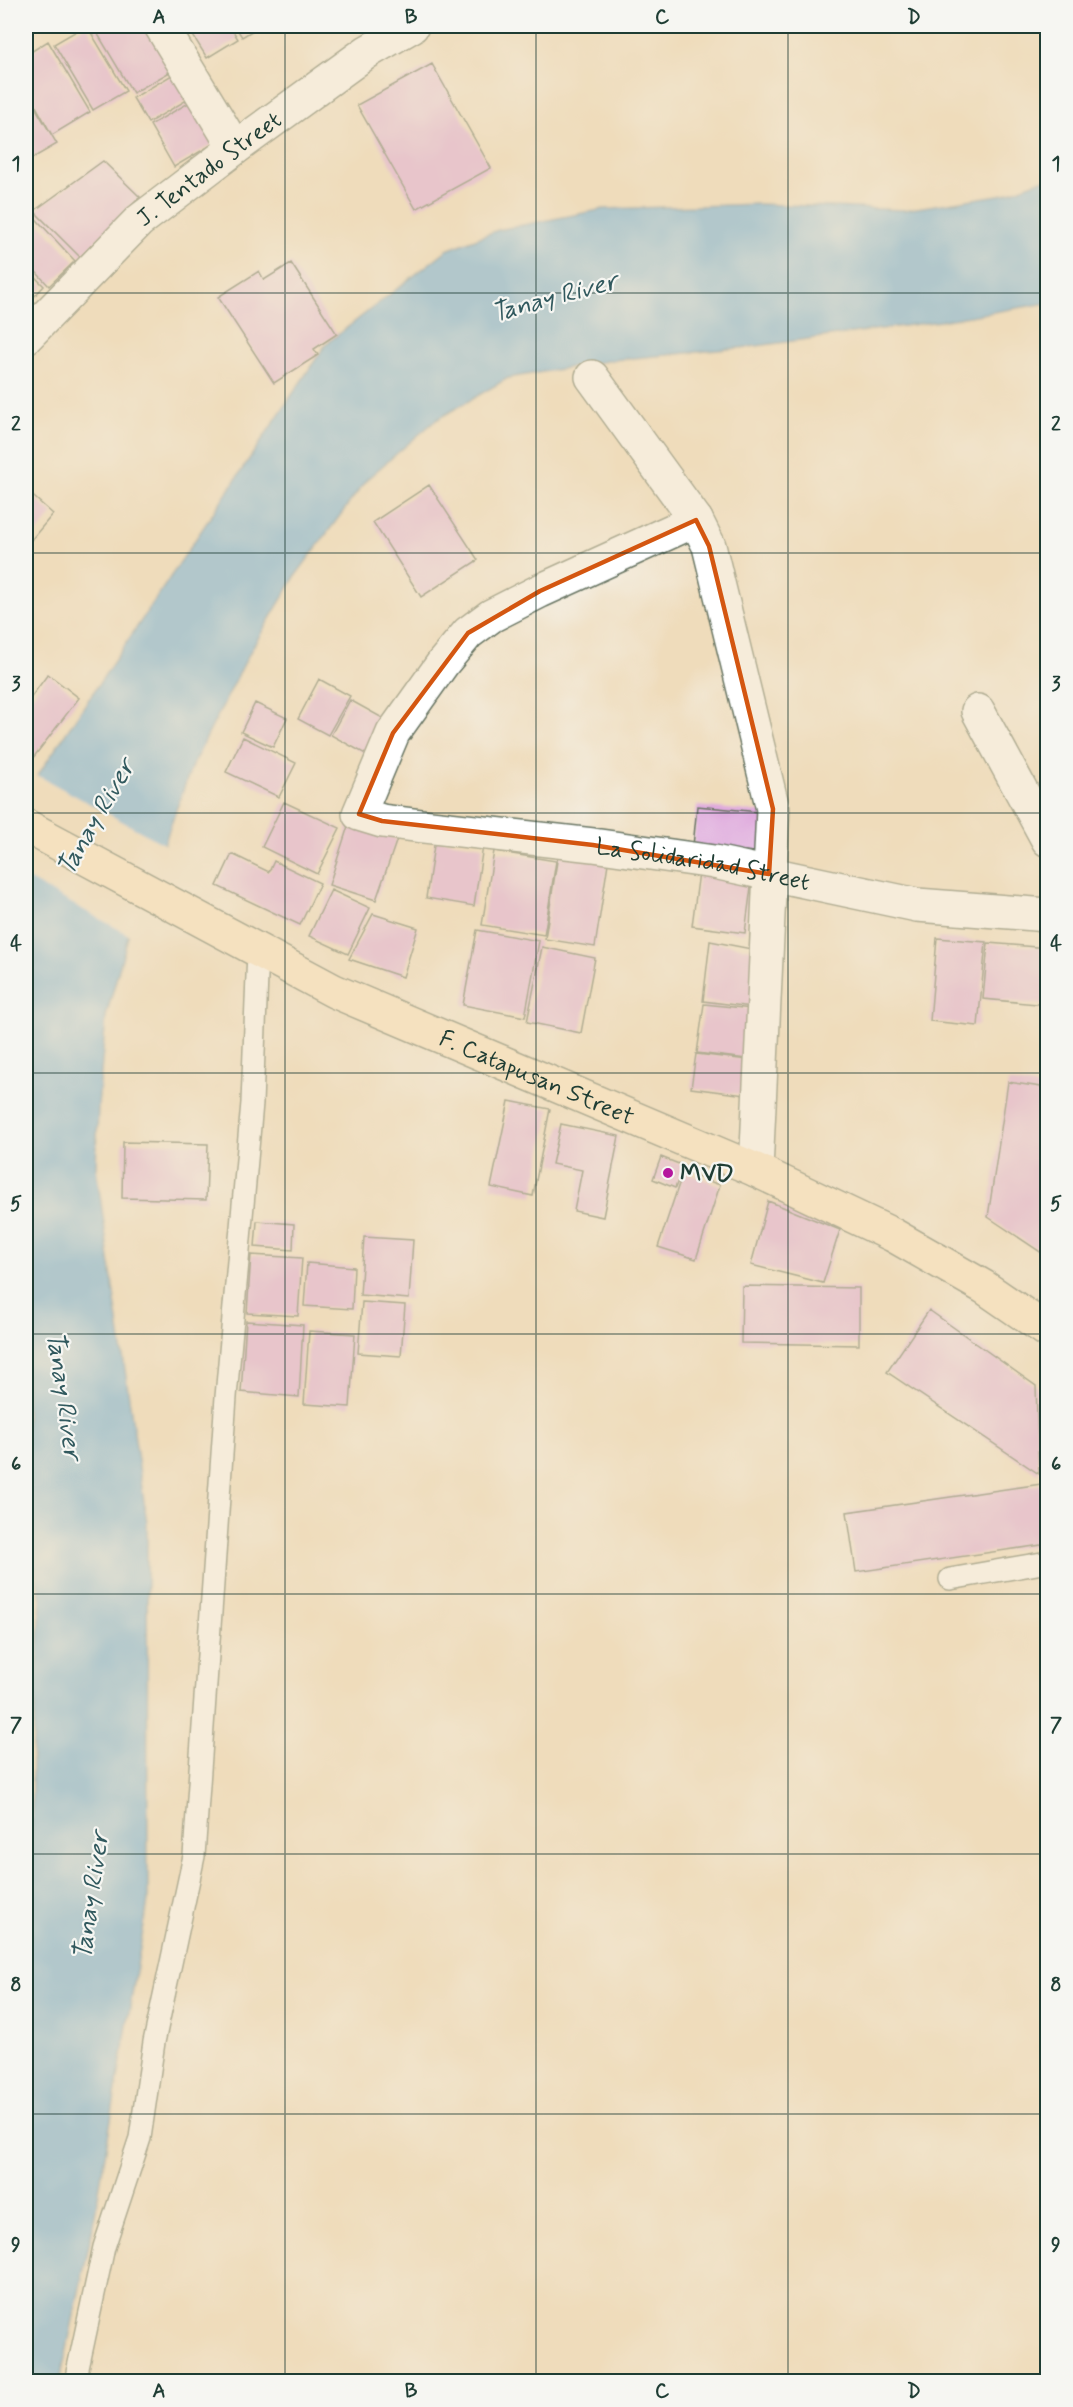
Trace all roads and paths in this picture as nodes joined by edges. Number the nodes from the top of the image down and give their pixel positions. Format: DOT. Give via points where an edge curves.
graph roads {
  1 [pos="161,26"];
  2 [pos="412,26"];
  3 [pos="235,148"];
  4 [pos="26,337"];
  5 [pos="592,377"];
  6 [pos="696,520"];
  7 [pos="978,711"];
  8 [pos="26,826"];
  9 [pos="1047,840"];
  10 [pos="769,874"];
  11 [pos="1047,915"];
  12 [pos="258,951"];
  13 [pos="756,1170"];
  14 [pos="1047,1331"];
  15 [pos="1047,1562"];
  16 [pos="950,1579"];
  17 [pos="75,2382"];
  1 -- 3 [label="street"];
  2 -- 3 [label="street, J. Tentado Street" via="367,52"];
  3 -- 4 [label="street, J. Tentado Street" via="139,221"];
  5 -- 6 [label="street"];
  6 -- 10 [label="street" via="709,546 773,809"];
  6 -- 10 [label="street, La Solidaridad Street" via="540,591 491,616 468,633 393,733 359,814 382,821 714,862"];
  7 -- 9 [label="street"];
  8 -- 12 [label="main road, F. Catapusan Street"];
  10 -- 11 [label="street, La Solidaridad Street" via="917,905"];
  10 -- 13 [label="street"];
  12 -- 13 [label="main road, F. Catapusan Street" via="334,991"];
  12 -- 17 [label="lane" via="252,1103 226,1397 194,1856 154,2042 140,2138 104,2247"];
  13 -- 14 [label="main road, F. Catapusan Street" via="893,1235 984,1287"];
  15 -- 16 [label="lane"];
}
